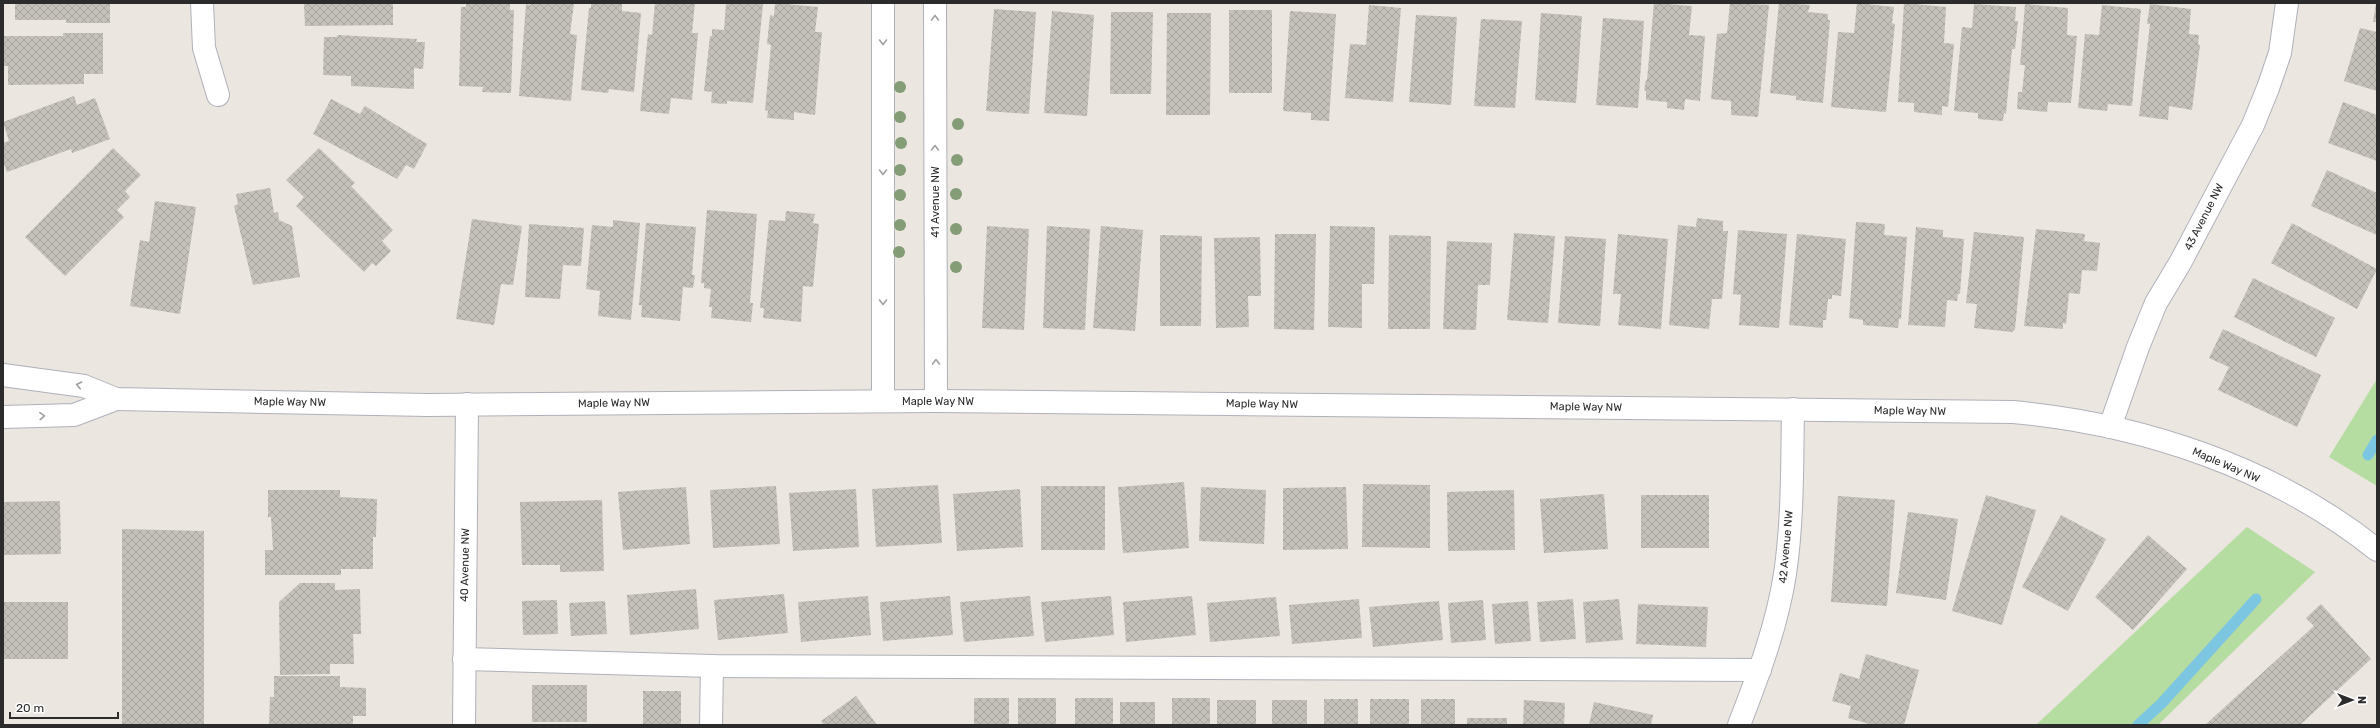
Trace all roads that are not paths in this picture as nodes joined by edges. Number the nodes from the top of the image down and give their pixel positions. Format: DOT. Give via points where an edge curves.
graph roads {
  1 [pos="202,3"];
  2 [pos="883,3"];
  3 [pos="935,3"];
  4 [pos="2287,3"];
  5 [pos="218,95"];
  6 [pos="3,375"];
  7 [pos="116,399"];
  8 [pos="883,401"];
  9 [pos="936,401"];
  10 [pos="467,404"];
  11 [pos="1793,409"];
  12 [pos="3,417"];
  13 [pos="2110,427"];
  14 [pos="2377,550"];
  15 [pos="464,659"];
  16 [pos="712,666"];
  17 [pos="1760,670"];
  18 [pos="464,725"];
  19 [pos="711,725"];
  20 [pos="1739,725"];
  1 -- 5 [label="street" via="204,48"];
  2 -- 8 [label="street, one-way"];
  9 -- 3 [label="street, 41 Avenue NW, one-way"];
  4 -- 13 [label="street, 43 Avenue NW" via="2280,53 2253,125 2184,256 2156,303"];
  7 -- 6 [label="street, Maple Way NW, one-way" via="84,386"];
  7 -- 10 [label="street, Maple Way NW"];
  12 -- 7 [label="street, Maple Way NW, one-way" via="74,414"];
  8 -- 9 [label="street, Maple Way NW"];
  8 -- 10 [label="street, Maple Way NW"];
  9 -- 11 [label="street, Maple Way NW"];
  10 -- 15 [label="street, 40 Avenue NW"];
  11 -- 13 [label="street, Maple Way NW" via="2013,412 2058,416"];
  11 -- 17 [label="street, 42 Avenue NW" via="1791,497 1785,573 1775,623"];
  13 -- 14 [label="street, Maple Way NW" via="2175,444 2246,471 2297,496 2346,525"];
  15 -- 16 [label="street"];
  15 -- 18 [label="street, 40 Avenue NW"];
  16 -- 17 [label="street"];
  16 -- 19 [label="street"];
  17 -- 20 [label="street, 42 Avenue NW"];
}
